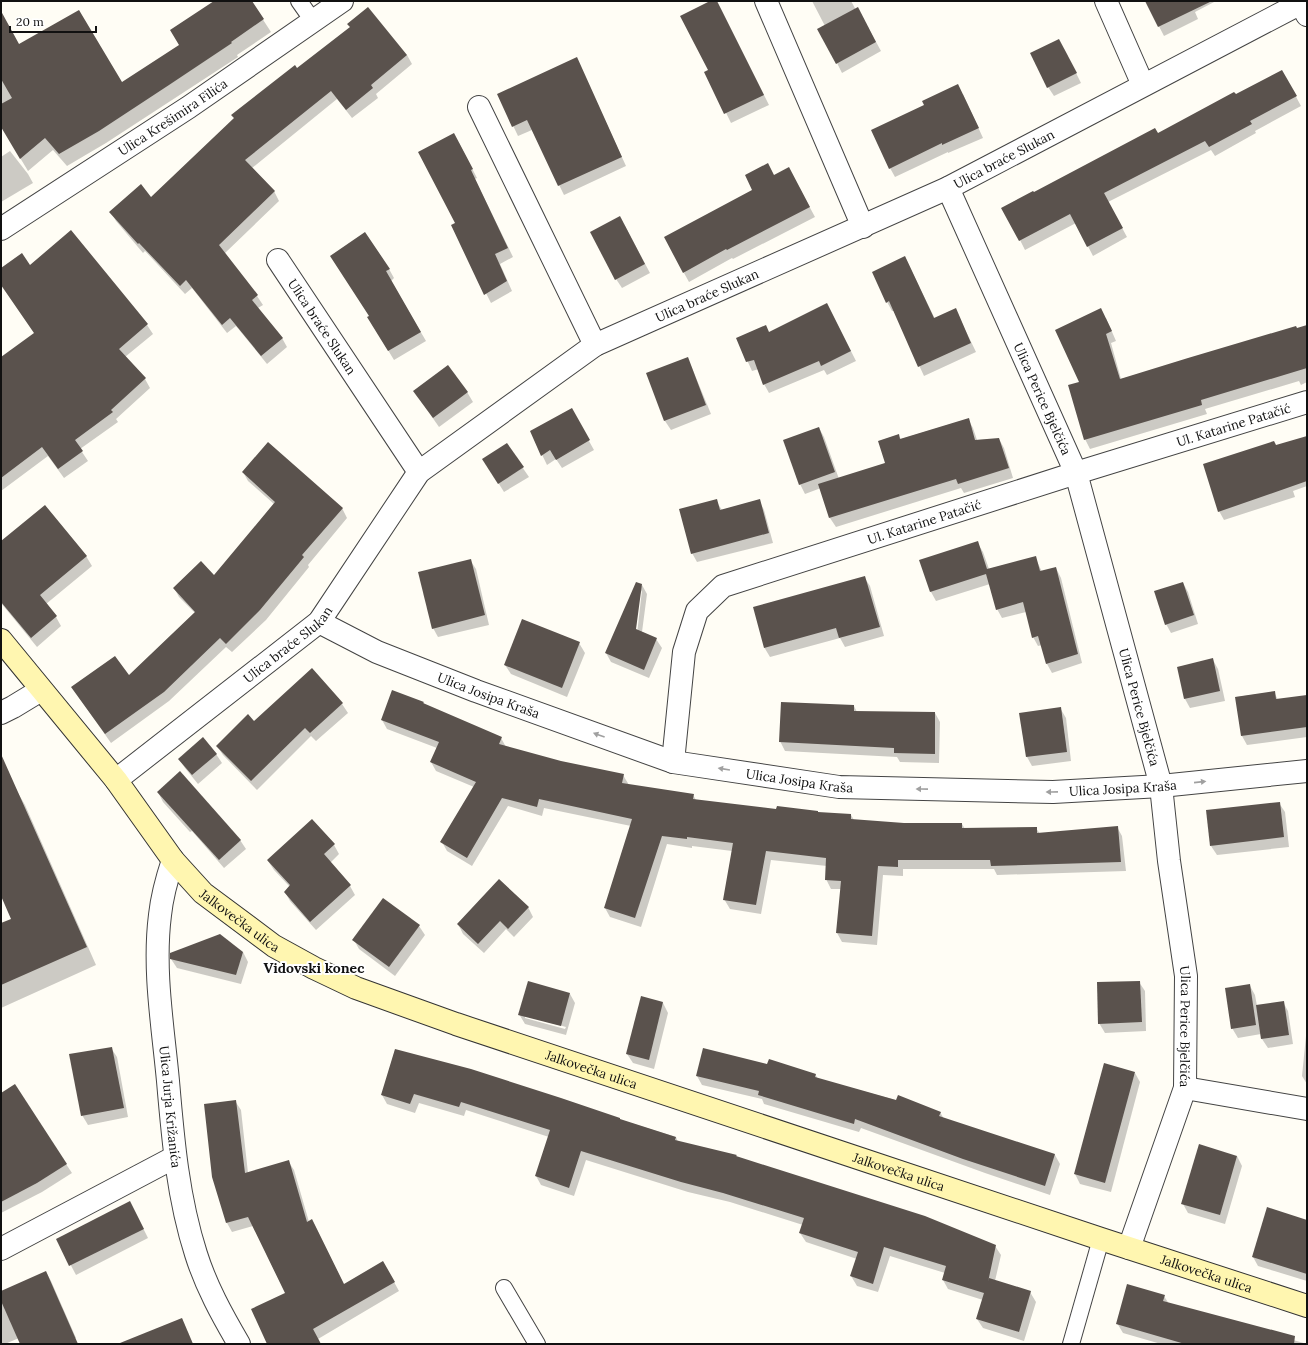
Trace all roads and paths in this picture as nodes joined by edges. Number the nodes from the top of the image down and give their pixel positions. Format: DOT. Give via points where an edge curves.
graph roads {
  1 [pos="300,1"];
  2 [pos="342,1"];
  3 [pos="766,1"];
  4 [pos="1106,1"];
  5 [pos="1304,9"];
  6 [pos="313,21"];
  7 [pos="1143,86"];
  8 [pos="479,107"];
  9 [pos="948,188"];
  10 [pos="863,227"];
  11 [pos="1,228"];
  12 [pos="278,260"];
  13 [pos="595,345"];
  14 [pos="1307,402"];
  15 [pos="419,472"];
  16 [pos="1076,473"];
  17 [pos="319,622"];
  18 [pos="1,640"];
  19 [pos="41,690"];
  20 [pos="1,713"];
  21 [pos="673,762"];
  22 [pos="1307,771"];
  23 [pos="116,780"];
  24 [pos="1161,786"];
  25 [pos="173,860"];
  26 [pos="1185,1088"];
  27 [pos="1307,1109"];
  28 [pos="175,1157"];
  29 [pos="1101,1239"];
  30 [pos="1129,1248"];
  31 [pos="1,1249"];
  32 [pos="504,1288"];
  33 [pos="1307,1306"];
  34 [pos="238,1344"];
  35 [pos="537,1344"];
  36 [pos="1071,1344"];
  1 -- 6 [label="lane"];
  2 -- 6 [label="street, Ulica Krešimira Filića"];
  3 -- 10 [label="street"];
  4 -- 7 [label="street"];
  5 -- 7 [label="street, Ulica braće Slukan"];
  6 -- 11 [label="street, Ulica Krešimira Filića" via="188,107"];
  7 -- 9 [label="street, Ulica braće Slukan"];
  8 -- 13 [label="street"];
  9 -- 10 [label="street, Ulica braće Slukan"];
  9 -- 16 [label="street, Ulica Perice Bjelčića"];
  10 -- 13 [label="street, Ulica braće Slukan"];
  12 -- 15 [label="street, Ulica braće Slukan"];
  13 -- 15 [label="street, Ulica braće Slukan"];
  14 -- 16 [label="street, Ul. Katarine Patačić"];
  15 -- 17 [label="street, Ulica braće Slukan"];
  16 -- 21 [label="street, Ul. Katarine Patačić" via="723,586 697,611 684,652"];
  16 -- 24 [label="street, Ulica Perice Bjelčića"];
  21 -- 17 [label="street, Ulica Josipa Kraša, one-way" via="476,691 377,652"];
  17 -- 23 [label="street, Ulica braće Slukan"];
  18 -- 19 [label="main road, Jalkovečka ulica"];
  19 -- 20 [label="street"];
  19 -- 23 [label="main road, Jalkovečka ulica"];
  24 -- 21 [label="street, Ulica Josipa Kraša, one-way" via="1053,792 839,787"];
  24 -- 22 [label="street, Ulica Josipa Kraša, one-way"];
  23 -- 25 [label="main road, Jalkovečka ulica"];
  24 -- 26 [label="street, Ulica Perice Bjelčića" via="1186,976"];
  25 -- 28 [label="street, Ulica Jurja Križanića" via="165,885 160,916 158,982"];
  25 -- 29 [label="main road, Jalkovečka ulica" via="202,892 274,946 356,988 456,1024"];
  26 -- 27 [label="street"];
  26 -- 30 [label="street, Ulica Perice Bjelčića"];
  28 -- 31 [label="street"];
  28 -- 34 [label="street, Ulica Jurja Križanića" via="184,1208 204,1279"];
  29 -- 30 [label="main road, Jalkovečka ulica"];
  29 -- 36 [label="lane"];
  30 -- 33 [label="main road, Jalkovečka ulica"];
  32 -- 35 [label="lane"];
}
